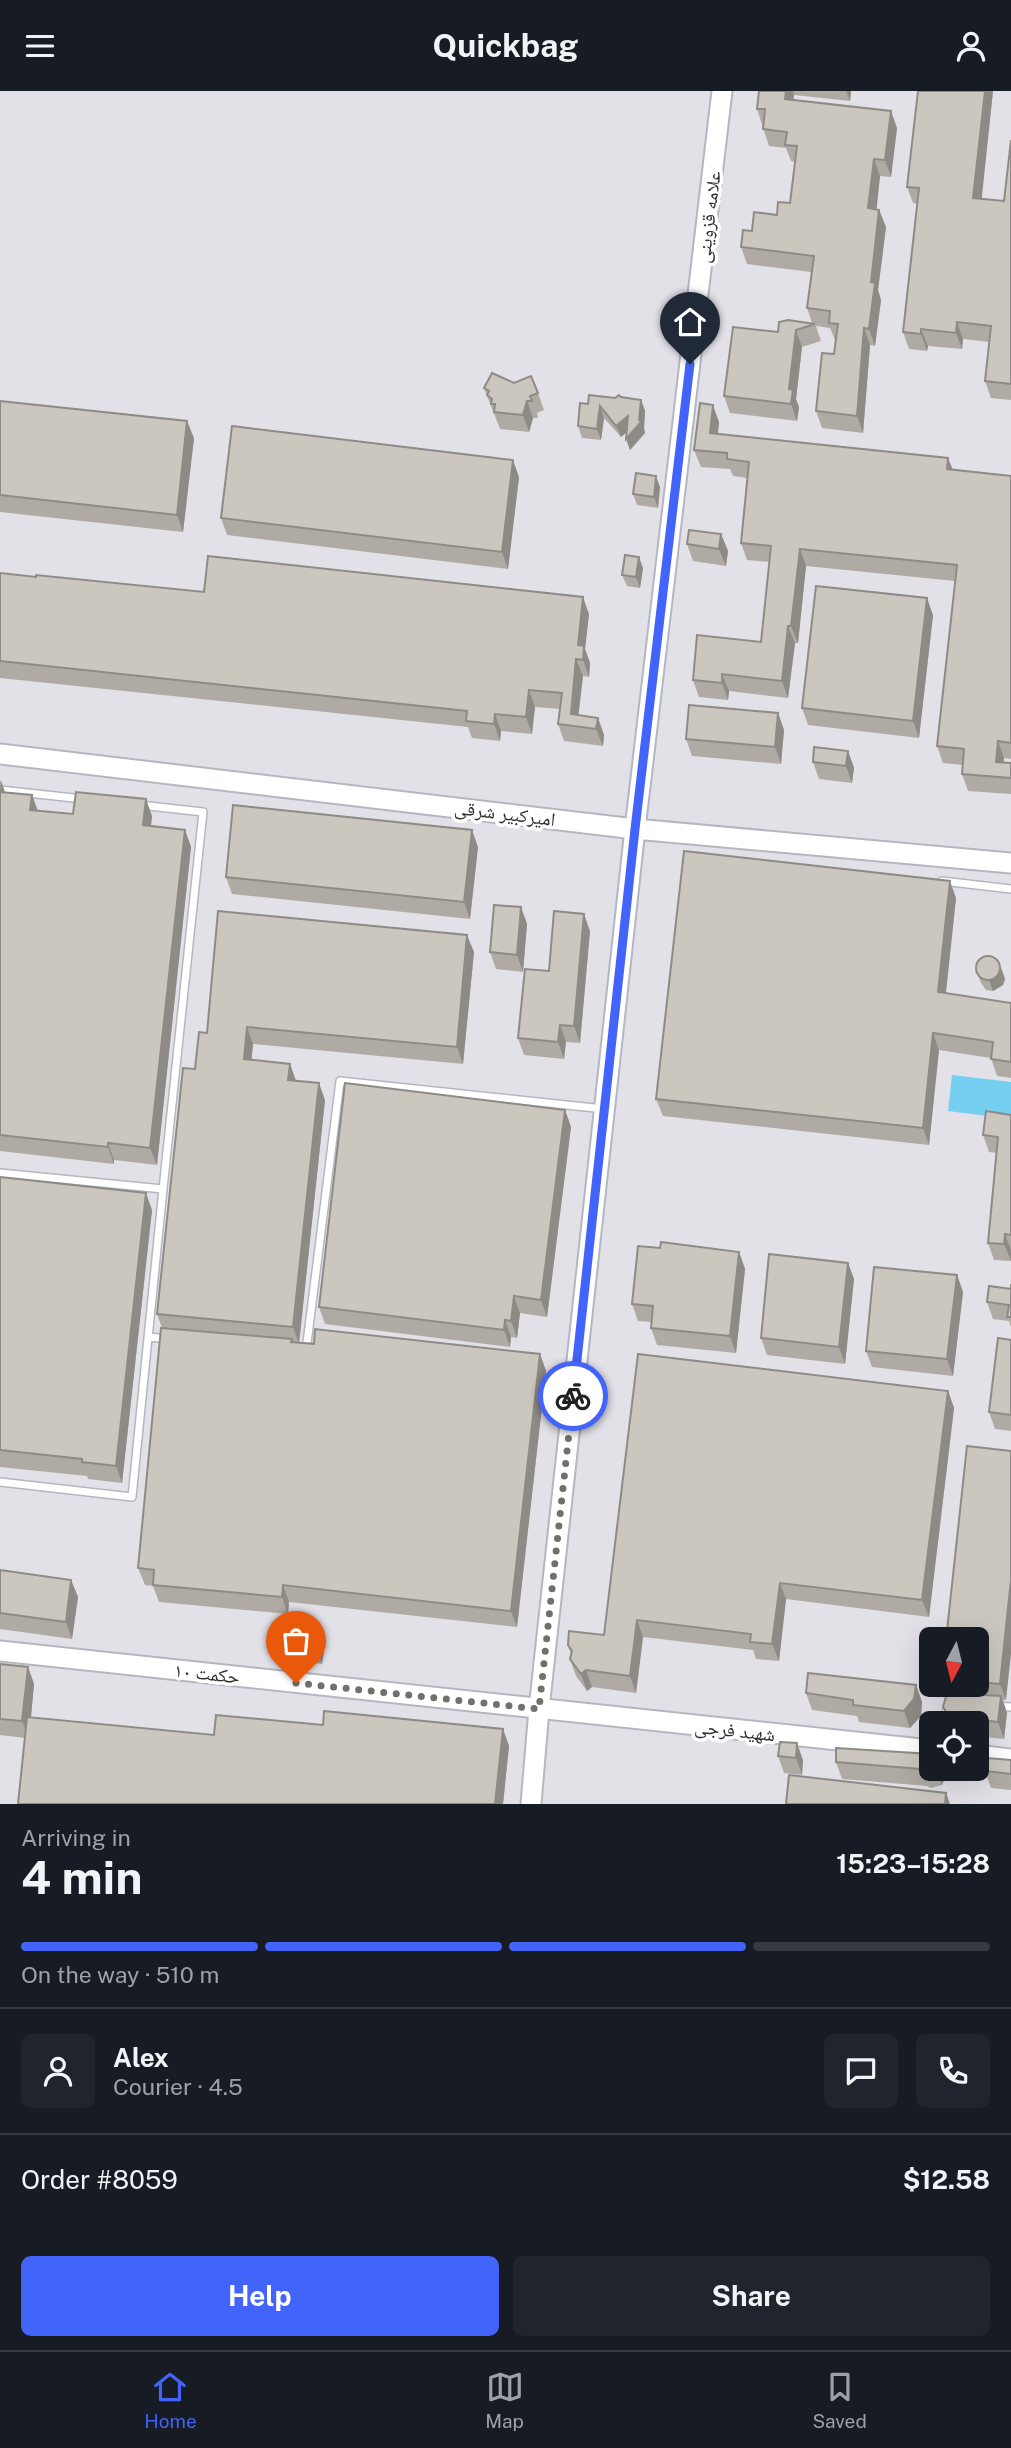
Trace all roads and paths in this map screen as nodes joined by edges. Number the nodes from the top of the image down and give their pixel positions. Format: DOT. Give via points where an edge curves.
graph roads {
  1 [pos="723,91"];
  2 [pos="0,754"];
  3 [pos="0,790"];
  4 [pos="95,801"];
  5 [pos="136,805"];
  6 [pos="635,829"];
  7 [pos="1011,863"];
  8 [pos="932,880"];
  9 [pos="1011,889"];
  10 [pos="605,1109"];
  11 [pos="0,1173"];
  12 [pos="163,1189"];
  13 [pos="308,1335"];
  14 [pos="322,1336"];
  15 [pos="148,1337"];
  16 [pos="174,1340"];
  17 [pos="293,1350"];
  18 [pos="0,1482"];
  19 [pos="0,1651"];
  20 [pos="958,1703"];
  21 [pos="985,1705"];
  22 [pos="1011,1707"];
  23 [pos="539,1709"];
  24 [pos="946,1711"];
  25 [pos="919,1749"];
  26 [pos="989,1756"];
  27 [pos="1011,1759"];
  28 [pos="531,1804"];
  1 -- 6 [label="street, علامه قزوینی"];
  2 -- 6 [label="street, امیرکبیر شرقی"];
  3 -- 4 [label="lane"];
  5 -- 12 [label="lane" via="204,812"];
  6 -- 7 [label="street, امیرکبیر شرقی"];
  6 -- 10 [label="street, علامه قزوینی"];
  8 -- 9 [label="lane"];
  10 -- 13 [label="lane" via="340,1081"];
  10 -- 23 [label="street, علامه قزوینی"];
  11 -- 12 [label="lane"];
  12 -- 15 [label="lane"];
  13 -- 14 [label="lane"];
  13 -- 17 [label="lane" via="306,1351"];
  15 -- 16 [label="lane"];
  15 -- 18 [label="lane" via="132,1497"];
  19 -- 23 [label="street, حکمت ۱۰"];
  20 -- 24 [label="lane" via="948,1705"];
  21 -- 22 [label="lane"];
  23 -- 25 [label="street, شهید فرجی"];
  23 -- 28 [label="street, علامه قزوینی"];
  26 -- 27 [label="street"];
}
